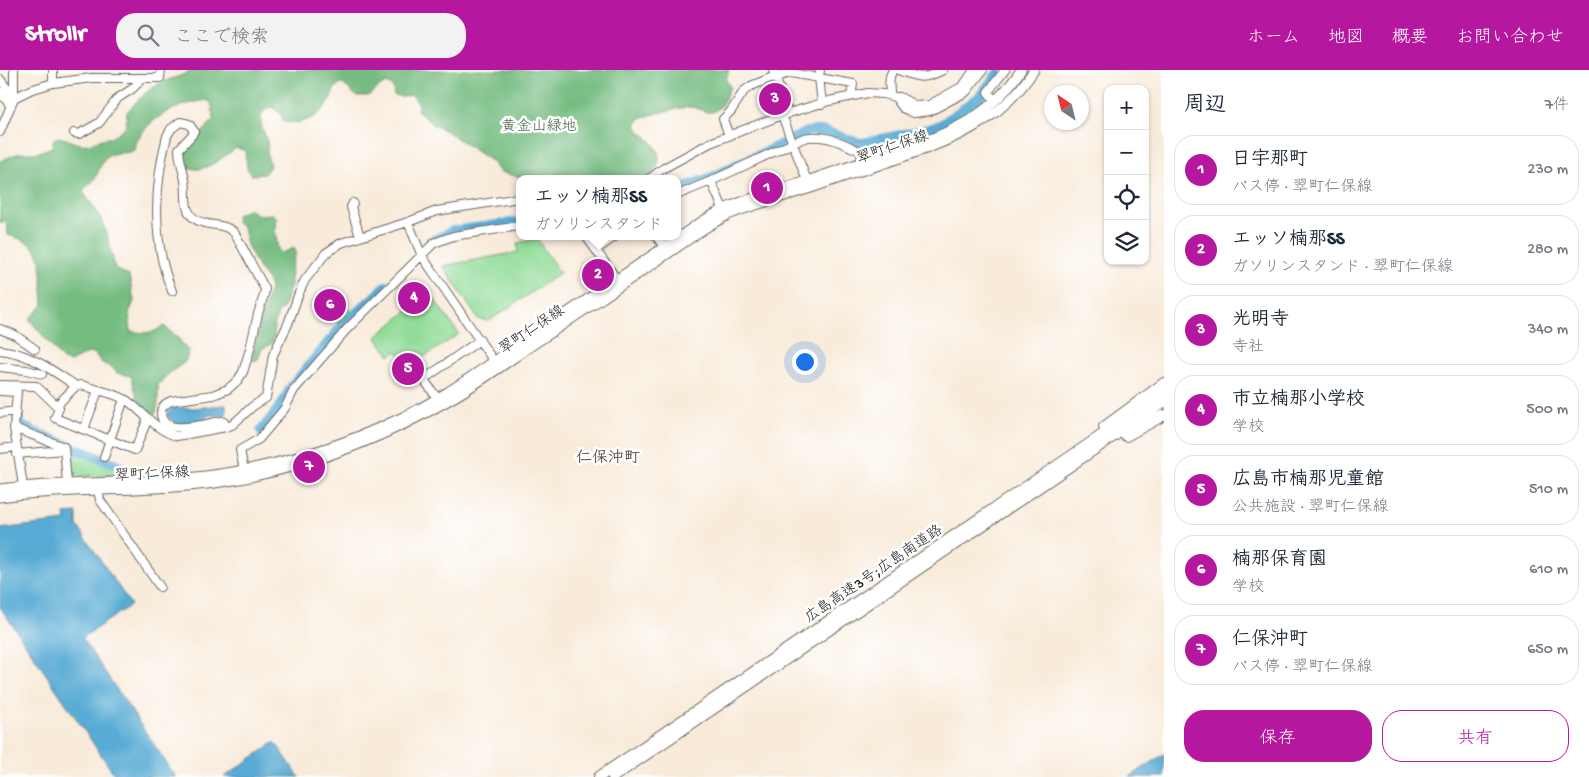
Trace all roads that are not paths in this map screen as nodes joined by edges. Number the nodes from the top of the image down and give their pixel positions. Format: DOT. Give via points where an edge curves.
graph roads {
  1 [pos="14,70"];
  2 [pos="53,70"];
  3 [pos="160,70"];
  4 [pos="893,70"];
  5 [pos="901,70"];
  6 [pos="943,70"];
  7 [pos="974,70"];
  8 [pos="983,70"];
  9 [pos="1005,70"];
  10 [pos="1021,70"];
  11 [pos="1034,70"];
  12 [pos="774,73"];
  13 [pos="92,74"];
  14 [pos="820,74"];
  15 [pos="135,76"];
  16 [pos="0,79"];
  17 [pos="52,83"];
  18 [pos="0,92"];
  19 [pos="851,96"];
  20 [pos="893,96"];
  21 [pos="995,101"];
  22 [pos="13,102"];
  23 [pos="822,104"];
  24 [pos="785,114"];
  25 [pos="0,132"];
  26 [pos="74,133"];
  27 [pos="729,136"];
  28 [pos="791,141"];
  29 [pos="863,162"];
  30 [pos="654,175"];
  31 [pos="711,181"];
  32 [pos="808,184"];
  33 [pos="681,193"];
  34 [pos="516,198"];
  35 [pos="353,203"];
  36 [pos="725,213"];
  37 [pos="408,222"];
  38 [pos="516,226"];
  39 [pos="360,237"];
  40 [pos="681,237"];
  41 [pos="589,240"];
  42 [pos="610,240"];
  43 [pos="659,240"];
  44 [pos="678,240"];
  45 [pos="596,250"];
  46 [pos="666,250"];
  47 [pos="422,256"];
  48 [pos="619,282"];
  49 [pos="172,291"];
  50 [pos="0,330"];
  51 [pos="15,335"];
  52 [pos="480,340"];
  53 [pos="35,349"];
  54 [pos="0,350"];
  55 [pos="11,351"];
  56 [pos="496,364"];
  57 [pos="46,365"];
  58 [pos="0,367"];
  59 [pos="418,371"];
  60 [pos="42,374"];
  61 [pos="424,379"];
  62 [pos="0,385"];
  63 [pos="36,386"];
  64 [pos="76,386"];
  65 [pos="1162,387"];
  66 [pos="0,391"];
  67 [pos="98,391"];
  68 [pos="437,398"];
  69 [pos="124,399"];
  70 [pos="1164,402"];
  71 [pos="57,405"];
  72 [pos="16,411"];
  73 [pos="0,413"];
  74 [pos="1164,415"];
  75 [pos="148,418"];
  76 [pos="226,427"];
  77 [pos="14,428"];
  78 [pos="84,430"];
  79 [pos="110,440"];
  80 [pos="0,449"];
  81 [pos="336,449"];
  82 [pos="64,450"];
  83 [pos="17,451"];
  84 [pos="104,456"];
  85 [pos="245,474"];
  86 [pos="67,483"];
  87 [pos="23,486"];
  88 [pos="97,486"];
  89 [pos="0,489"];
  90 [pos="0,497"];
  91 [pos="994,519"];
  92 [pos="160,587"];
  93 [pos="599,777"];
  94 [pos="613,777"];
  1 -- 22 [label="street"];
  2 -- 17 [label="street"];
  3 -- 15 [label="street" via="160,78"];
  4 -- 20 [label="street" via="889,86"];
  5 -- 6 [label="street" via="917,78"];
  7 -- 20 [label="street" via="963,86 928,105 916,106"];
  8 -- 20 [label="street" via="966,92 930,111 914,113 903,108"];
  9 -- 21 [label="street" via="988,92"];
  10 -- 21 [label="main road, 翠町仁保線"];
  11 -- 32 [label="main road, 翠町仁保線" via="1007,104 974,128 938,145"];
  12 -- 14 [label="street"];
  12 -- 24 [label="street"];
  12 -- 27 [label="street" via="744,92 723,119"];
  13 -- 15 [label="street"];
  13 -- 17 [label="street"];
  14 -- 19 [label="street" via="853,84"];
  14 -- 23 [label="street"];
  15 -- 26 [label="street" via="138,83 118,98 99,123 79,134"];
  16 -- 22 [label="street"];
  17 -- 22 [label="street" via="30,90"];
  18 -- 22 [label="street"];
  19 -- 20 [label="street" via="868,93"];
  19 -- 23 [label="street"];
  21 -- 29 [label="main road, 翠町仁保線" via="946,133"];
  22 -- 25 [label="street"];
  23 -- 24 [label="street"];
  24 -- 27 [label="street"];
  24 -- 28 [label="street"];
  27 -- 30 [label="street" via="710,143"];
  28 -- 29 [label="street" via="813,136 830,138 860,151"];
  28 -- 31 [label="street"];
  28 -- 32 [label="street"];
  29 -- 32 [label="main road, 翠町仁保線"];
  31 -- 33 [label="street"];
  31 -- 36 [label="street"];
  32 -- 36 [label="main road, 翠町仁保線" via="762,194"];
  34 -- 37 [label="street" via="437,211"];
  35 -- 39 [label="street" via="351,207"];
  36 -- 40 [label="main road, 翠町仁保線" via="694,226"];
  37 -- 39 [label="street"];
  37 -- 47 [label="street"];
  38 -- 47 [label="street" via="453,236 434,243"];
  39 -- 76 [label="street" via="341,243 326,253 305,280 273,356 266,398"];
  41 -- 45 [label="street"];
  42 -- 45 [label="street"];
  43 -- 46 [label="street"];
  44 -- 46 [label="main road, 翠町仁保線"];
  45 -- 48 [label="street"];
  46 -- 48 [label="main road, 翠町仁保線"];
  47 -- 52 [label="street"];
  47 -- 85 [label="street" via="347,329 294,390 285,408 259,439 240,450"];
  48 -- 56 [label="main road, 翠町仁保線"];
  49 -- 76 [label="street" via="158,244 158,198 167,136 180,122 189,124 194,131 179,149 188,211 199,221 219,224 234,232 265,288 250,349 238,380 228,389 213,394 171,401 162,408 161,414 173,427 221,421"];
  50 -- 51 [label="street"];
  51 -- 53 [label="street"];
  51 -- 55 [label="street"];
  52 -- 56 [label="street"];
  52 -- 61 [label="street"];
  54 -- 55 [label="street"];
  55 -- 57 [label="street"];
  56 -- 68 [label="main road, 翠町仁保線"];
  56 -- 81 [label="main road, 翠町仁保線" via="458,395 412,421 375,438"];
  57 -- 60 [label="street"];
  57 -- 64 [label="street"];
  58 -- 60 [label="street"];
  59 -- 61 [label="street"];
  60 -- 63 [label="street"];
  61 -- 68 [label="street"];
  62 -- 63 [label="street"];
  63 -- 71 [label="street"];
  64 -- 67 [label="street"];
  64 -- 71 [label="street"];
  65 -- 93 [label="highway, 広島高速3号;広島南道路" via="1124,412 1045,475"];
  66 -- 72 [label="street" via="16,392"];
  67 -- 69 [label="street"];
  67 -- 78 [label="street"];
  68 -- 81 [label="main road, 翠町仁保線"];
  69 -- 75 [label="street"];
  69 -- 79 [label="street"];
  70 -- 91 [label="highway, 広島高速3号;広島南道路"];
  71 -- 78 [label="street" via="55,418"];
  72 -- 73 [label="street"];
  72 -- 77 [label="street"];
  74 -- 91 [label="highway"];
  75 -- 76 [label="street" via="177,436"];
  75 -- 79 [label="street" via="135,450"];
  77 -- 82 [label="street" via="64,447"];
  77 -- 83 [label="street"];
  78 -- 79 [label="street"];
  79 -- 84 [label="street"];
  80 -- 83 [label="street"];
  81 -- 85 [label="main road, 翠町仁保線" via="303,455"];
  82 -- 83 [label="street"];
  82 -- 86 [label="street"];
  83 -- 87 [label="street"];
  85 -- 88 [label="main road, 翠町仁保線"];
  86 -- 87 [label="main road, 翠町仁保線"];
  86 -- 88 [label="main road, 翠町仁保線"];
  87 -- 89 [label="main road, 翠町仁保線"];
  88 -- 90 [label="main road, 翠町仁保線"];
  88 -- 92 [label="street" via="100,500"];
  91 -- 94 [label="highway, 広島高速3号;広島南道路"];
}
